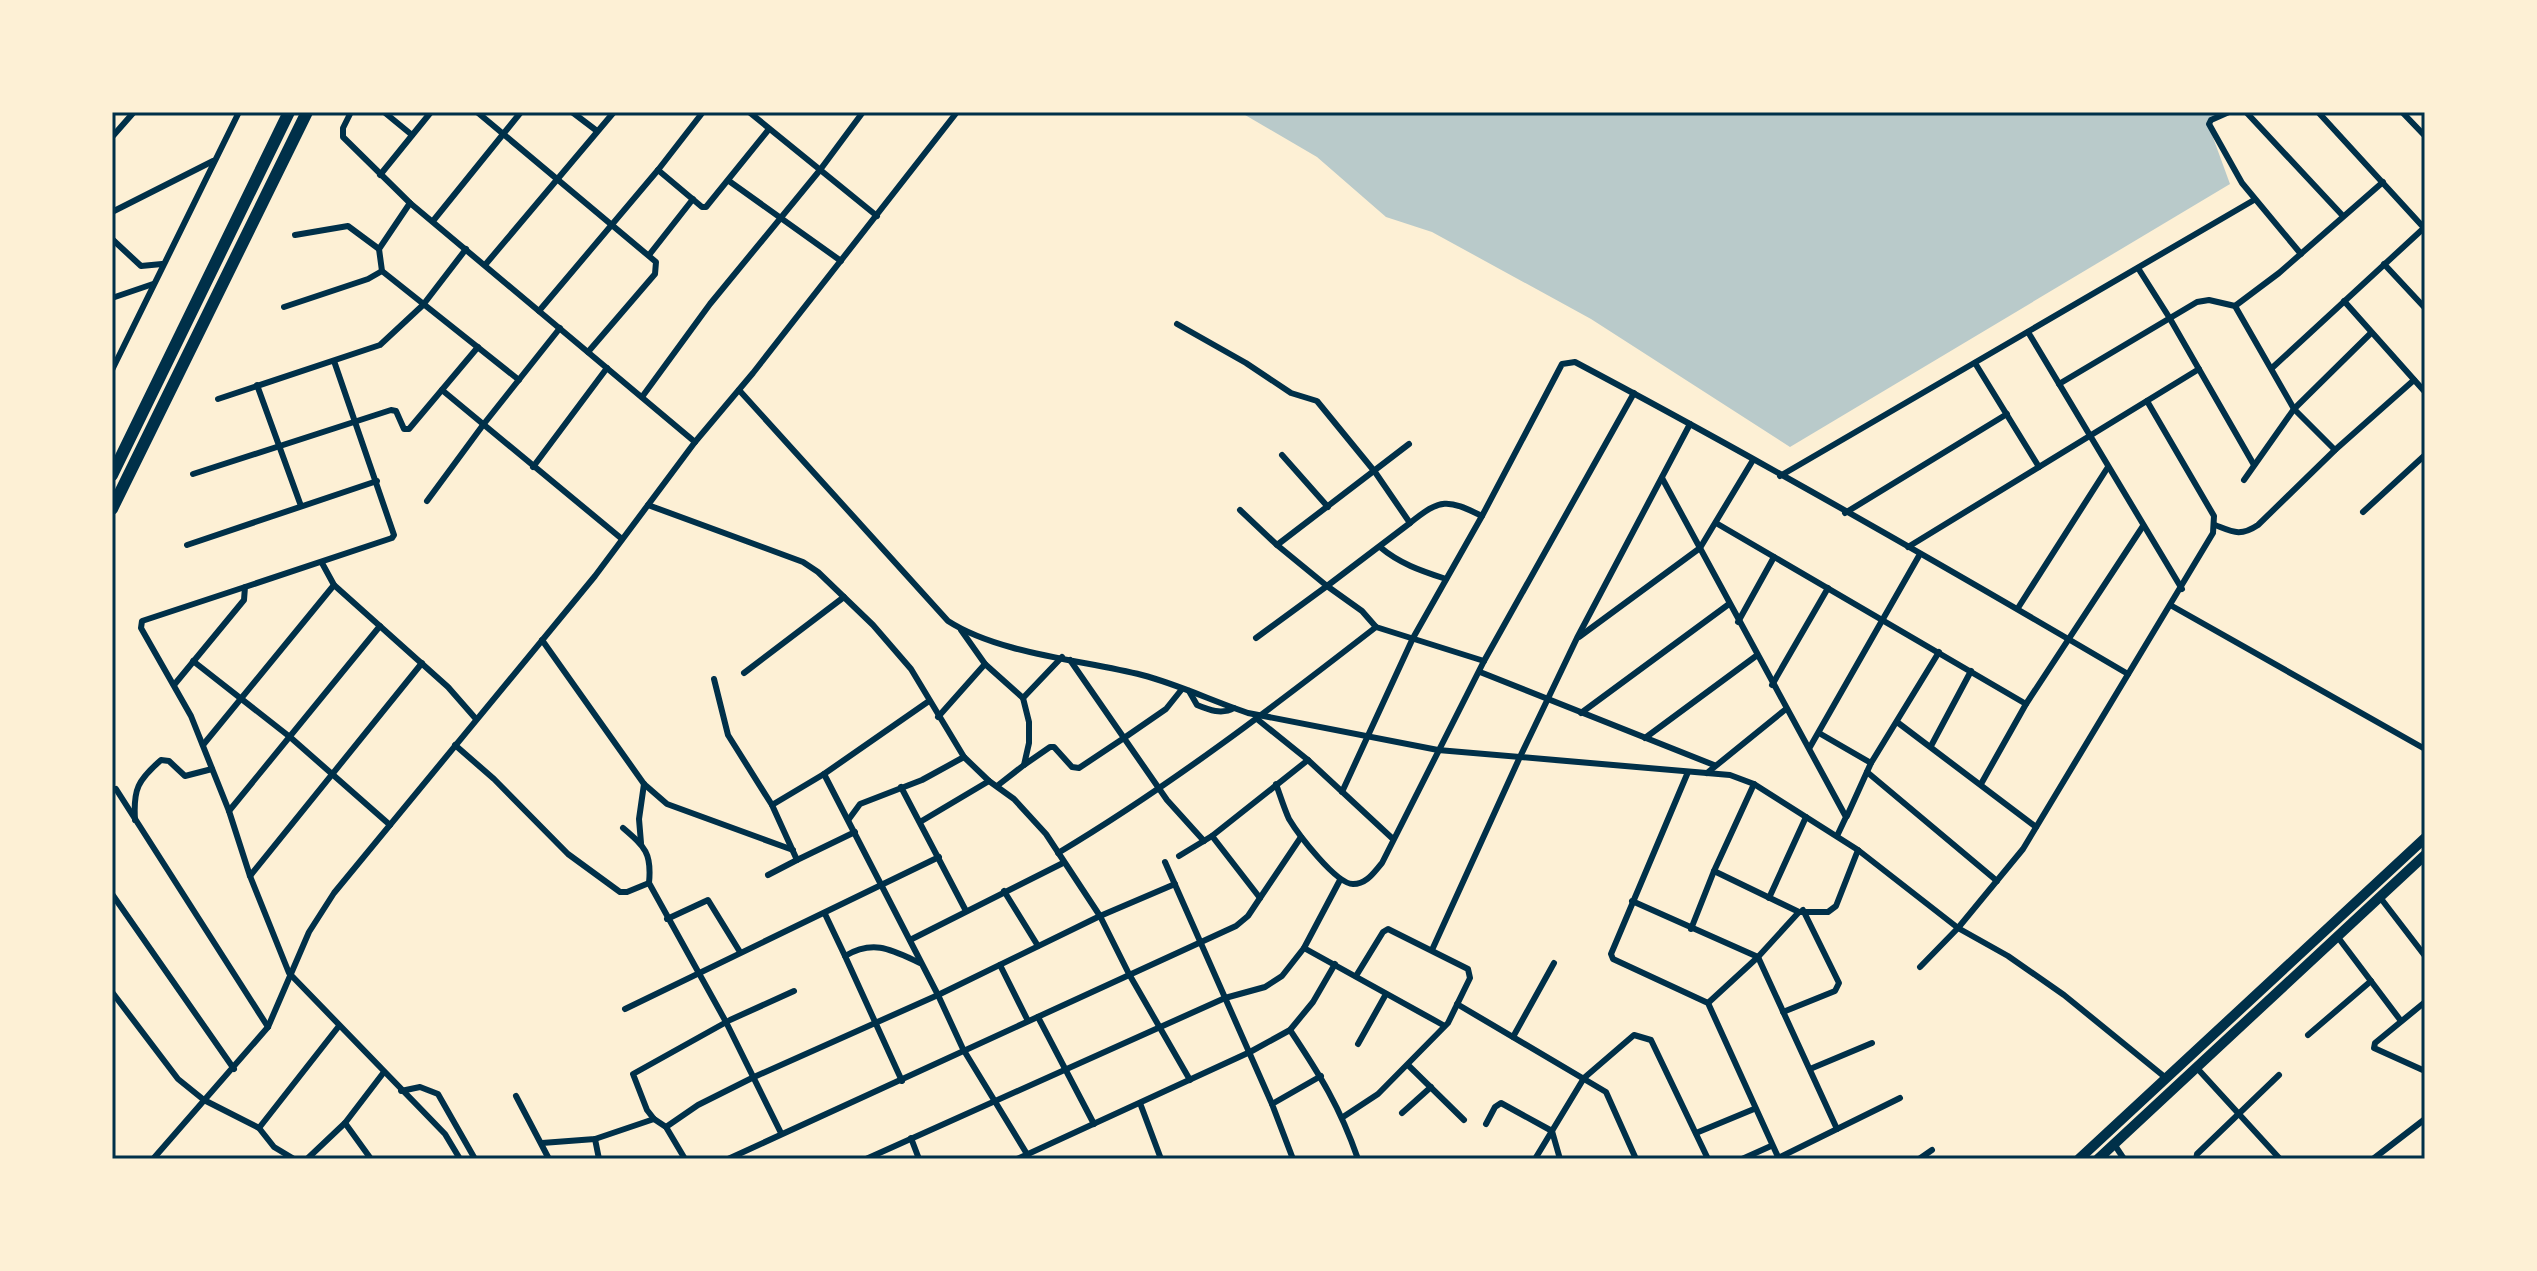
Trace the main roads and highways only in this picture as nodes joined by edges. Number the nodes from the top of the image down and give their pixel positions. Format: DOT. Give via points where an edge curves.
graph roads {
  1 [pos="289,112"];
  2 [pos="307,112"];
  3 [pos="112,475"];
  4 [pos="112,509"];
  5 [pos="2425,838"];
  6 [pos="2425,855"];
  7 [pos="2079,1159"];
  8 [pos="2098,1159"];
  1 -- 3 [label="highway"];
  2 -- 4 [label="highway"];
  5 -- 7 [label="main road"];
  6 -- 8 [label="main road"];
}
